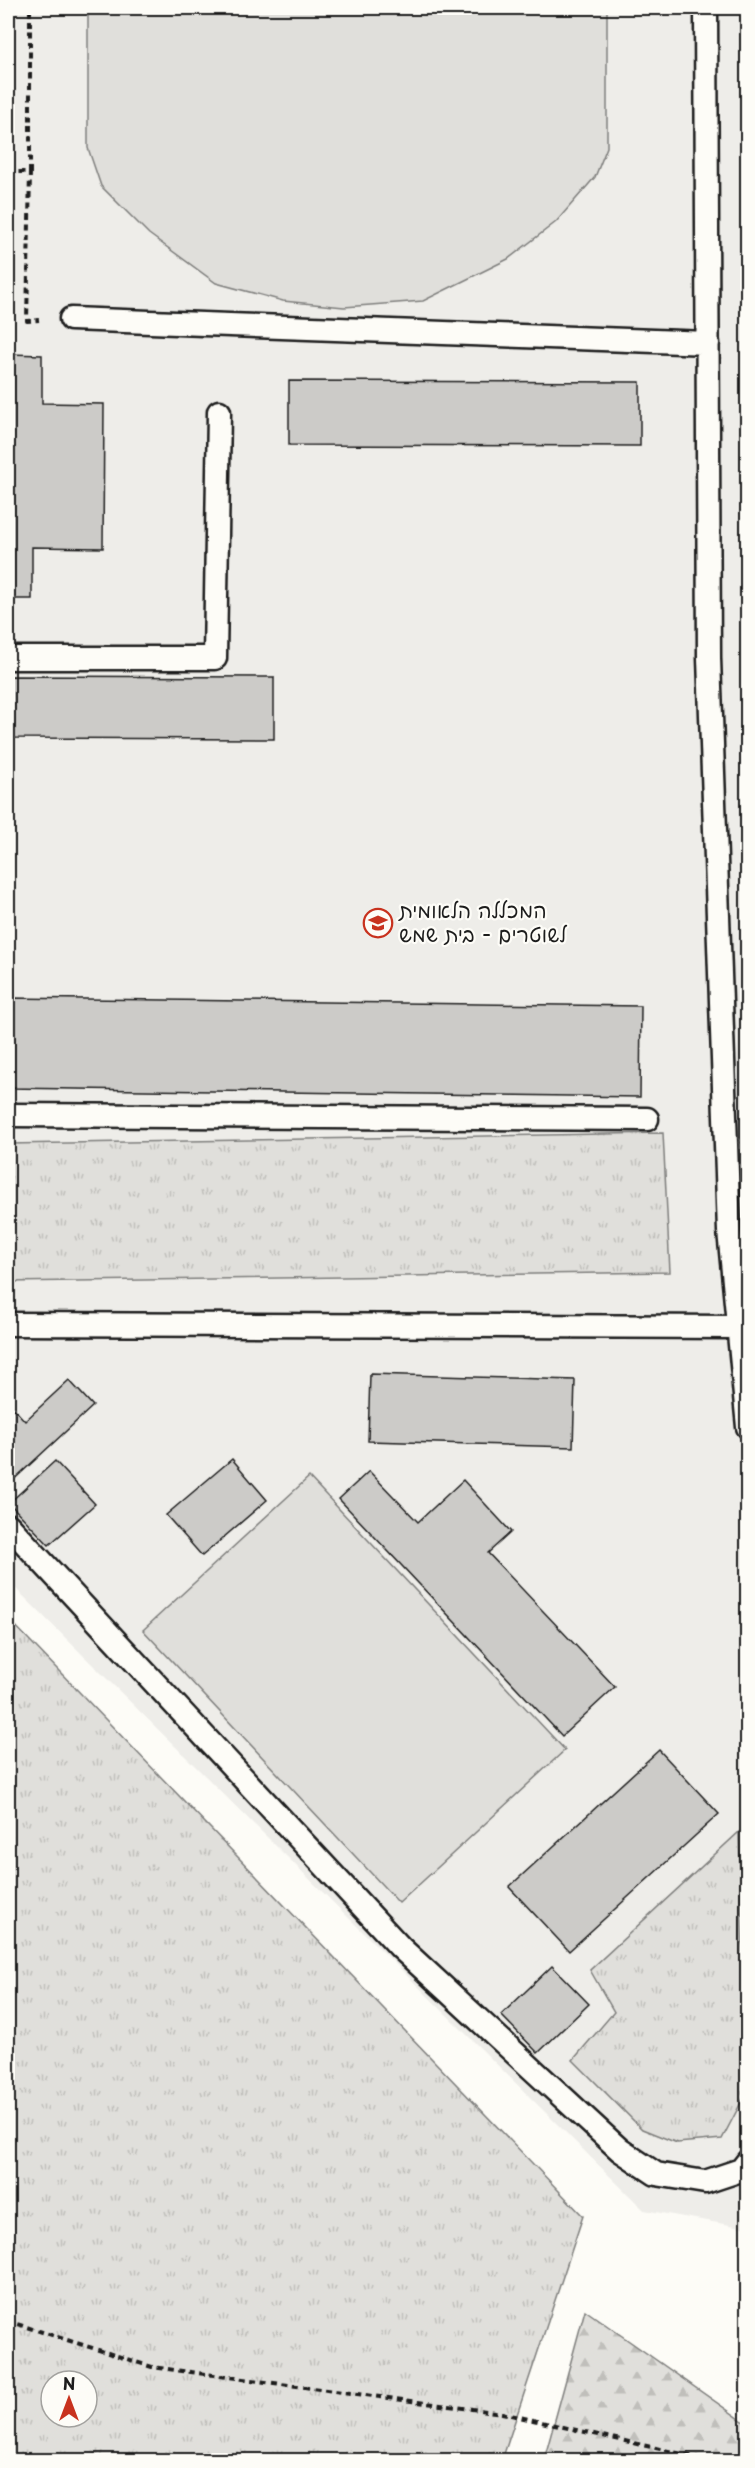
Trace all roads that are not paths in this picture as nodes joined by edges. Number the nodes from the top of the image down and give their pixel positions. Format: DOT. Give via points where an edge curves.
graph roads {
  1 [pos="706,8"];
  2 [pos="71,319"];
  3 [pos="708,343"];
  4 [pos="219,412"];
  5 [pos="8,658"];
  6 [pos="8,1115"];
  7 [pos="647,1119"];
  8 [pos="8,1323"];
  9 [pos="738,1327"];
  10 [pos="747,1427"];
  11 [pos="8,1525"];
  12 [pos="747,2162"];
  1 -- 3 [label="lane"];
  2 -- 3 [label="lane"];
  3 -- 9 [label="lane" via="709,658 729,1231"];
  4 -- 5 [label="lane" via="215,658"];
  6 -- 7 [label="lane"];
  8 -- 9 [label="lane"];
  9 -- 10 [label="lane"];
  11 -- 12 [label="lane" via="401,1948 620,2150 656,2174 705,2182 741,2170"];
}
